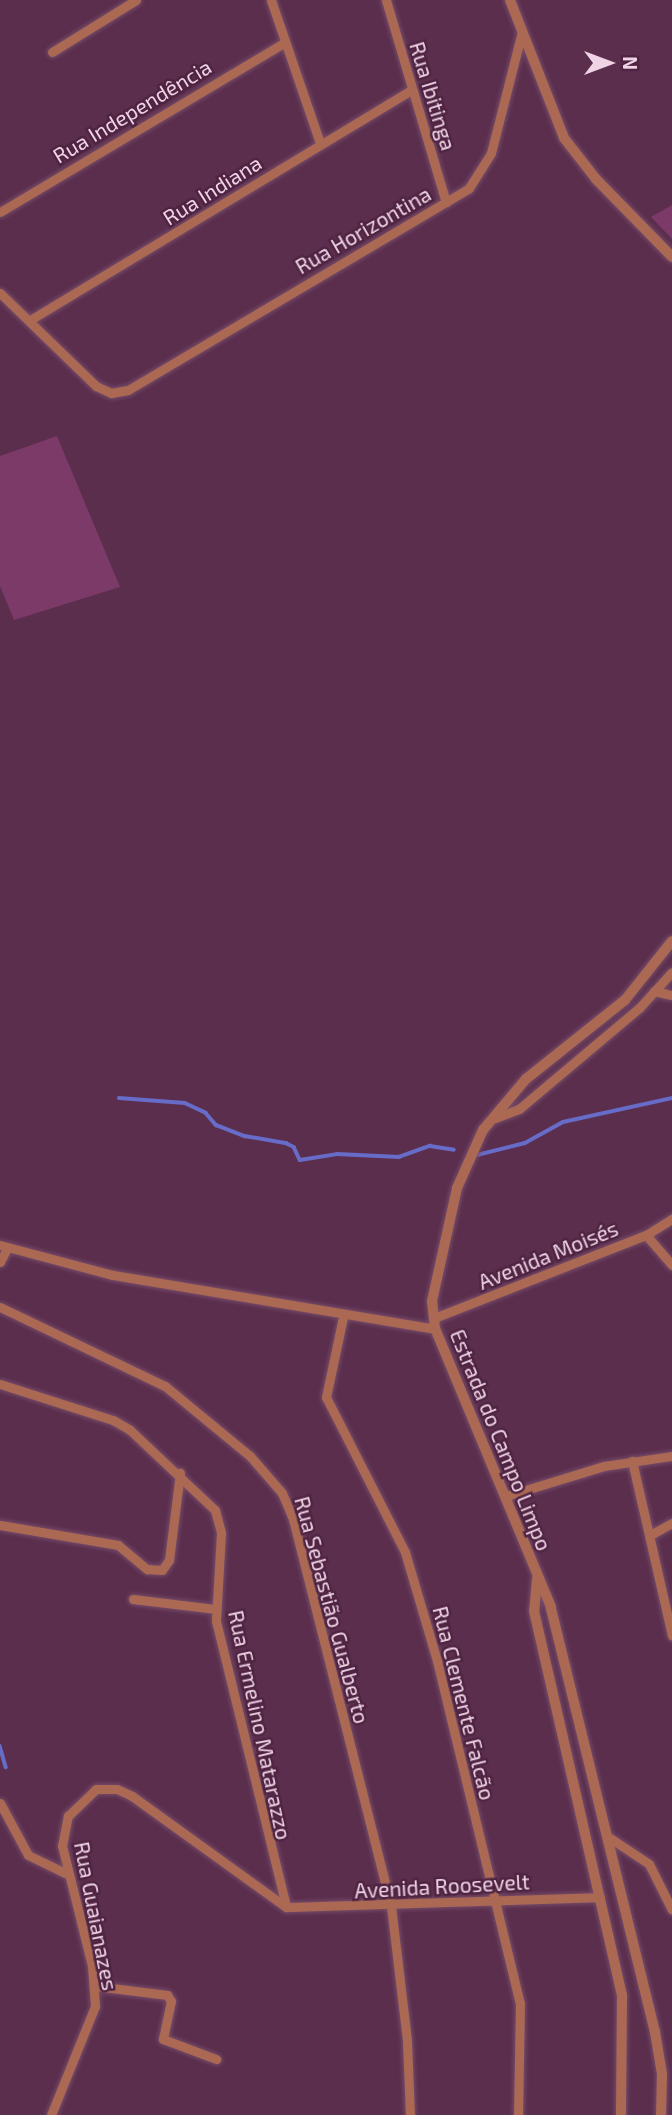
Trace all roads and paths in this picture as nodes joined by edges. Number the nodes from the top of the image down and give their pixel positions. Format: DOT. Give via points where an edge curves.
graph roads {
  1 [pos="136,0"];
  2 [pos="271,0"];
  3 [pos="386,0"];
  4 [pos="510,0"];
  5 [pos="521,35"];
  6 [pos="284,43"];
  7 [pos="52,52"];
  8 [pos="412,90"];
  9 [pos="320,143"];
  10 [pos="446,202"];
  11 [pos="0,212"];
  12 [pos="672,257"];
  13 [pos="0,293"];
  14 [pos="30,320"];
  15 [pos="672,941"];
  16 [pos="672,972"];
  17 [pos="654,991"];
  18 [pos="672,995"];
  19 [pos="495,1118"];
  20 [pos="672,1219"];
  21 [pos="646,1235"];
  22 [pos="3,1247"];
  23 [pos="0,1262"];
  24 [pos="672,1265"];
  25 [pos="0,1307"];
  26 [pos="343,1317"];
  27 [pos="434,1324"];
  28 [pos="0,1384"];
  29 [pos="672,1456"];
  30 [pos="632,1461"];
  31 [pos="180,1473"];
  32 [pos="506,1496"];
  33 [pos="672,1523"];
  34 [pos="0,1525"];
  35 [pos="652,1534"];
  36 [pos="537,1579"];
  37 [pos="133,1598"];
  38 [pos="216,1609"];
  39 [pos="672,1635"];
  40 [pos="0,1802"];
  41 [pos="610,1838"];
  42 [pos="65,1873"];
  43 [pos="600,1897"];
  44 [pos="496,1900"];
  45 [pos="391,1906"];
  46 [pos="286,1907"];
  47 [pos="672,1910"];
  48 [pos="95,1986"];
  49 [pos="216,2059"];
  50 [pos="51,2115"];
  51 [pos="410,2115"];
  52 [pos="518,2115"];
  53 [pos="621,2115"];
  54 [pos="661,2115"];
  1 -- 7 [label="street"];
  2 -- 6 [label="street"];
  3 -- 8 [label="street, Rua Ibitinga"];
  4 -- 5 [label="street"];
  5 -- 10 [label="street, Rua Horizontina" via="486,167 469,188"];
  5 -- 12 [label="street" via="564,138 596,179"];
  6 -- 9 [label="street"];
  6 -- 11 [label="street, Rua Independência"];
  8 -- 9 [label="street, Rua Indiana"];
  8 -- 10 [label="street, Rua Ibitinga"];
  9 -- 14 [label="street, Rua Indiana"];
  10 -- 14 [label="street, Rua Horizontina" via="134,386 111,393 96,386"];
  13 -- 14 [label="street"];
  15 -- 19 [label="street, Estrada do Campo Limpo" via="625,1000 526,1079"];
  16 -- 17 [label="street"];
  17 -- 18 [label="street"];
  17 -- 19 [label="street" via="519,1109"];
  19 -- 27 [label="street, Estrada do Campo Limpo" via="483,1130 457,1188 434,1283"];
  20 -- 21 [label="street, Avenida Moisés"];
  21 -- 24 [label="street"];
  21 -- 27 [label="street, Avenida Moisés"];
  22 -- 23 [label="street"];
  22 -- 26 [label="street" via="113,1275"];
  25 -- 45 [label="street, Rua Sebastião Gualberto" via="165,1386 239,1447 282,1493 296,1531"];
  26 -- 27 [label="street"];
  26 -- 44 [label="street, Rua Clemente Falcão" via="327,1381 329,1409 372,1479 413,1574"];
  27 -- 32 [label="street, Estrada do Campo Limpo"];
  28 -- 31 [label="street, Rua Ermelino Matarazzo" via="113,1420"];
  29 -- 30 [label="street"];
  30 -- 32 [label="street" via="574,1473"];
  30 -- 35 [label="street"];
  31 -- 34 [label="street" via="169,1560 162,1570 146,1569 118,1545"];
  31 -- 38 [label="street, Rua Ermelino Matarazzo" via="219,1519 221,1566"];
  32 -- 36 [label="street, Estrada do Campo Limpo"];
  33 -- 35 [label="street"];
  35 -- 39 [label="street" via="663,1610"];
  36 -- 41 [label="street, Estrada do Campo Limpo" via="551,1607"];
  36 -- 43 [label="street, Estrada do Campo Limpo" via="534,1611"];
  37 -- 38 [label="street"];
  38 -- 46 [label="street, Rua Ermelino Matarazzo"];
  40 -- 42 [label="street" via="28,1855"];
  41 -- 47 [label="street" via="649,1864"];
  41 -- 54 [label="street, Estrada do Campo Limpo" via="659,2053"];
  42 -- 46 [label="street, Rua Guaianazes" via="62,1846 68,1816 96,1789 117,1789"];
  42 -- 48 [label="street, Rua Guaianazes"];
  43 -- 44 [label="street, Avenida Roosevelt"];
  43 -- 53 [label="street, Estrada do Campo Limpo" via="622,1996"];
  44 -- 45 [label="street, Avenida Roosevelt"];
  44 -- 52 [label="street, Rua Clemente Falcão" via="520,2003"];
  45 -- 46 [label="street, Avenida Roosevelt"];
  45 -- 51 [label="street, Rua Sebastião Gualberto" via="407,2041"];
  48 -- 49 [label="street" via="167,1995 171,2001 163,2039"];
  48 -- 50 [label="street, Rua Guaianazes" via="87,2033"];
}
